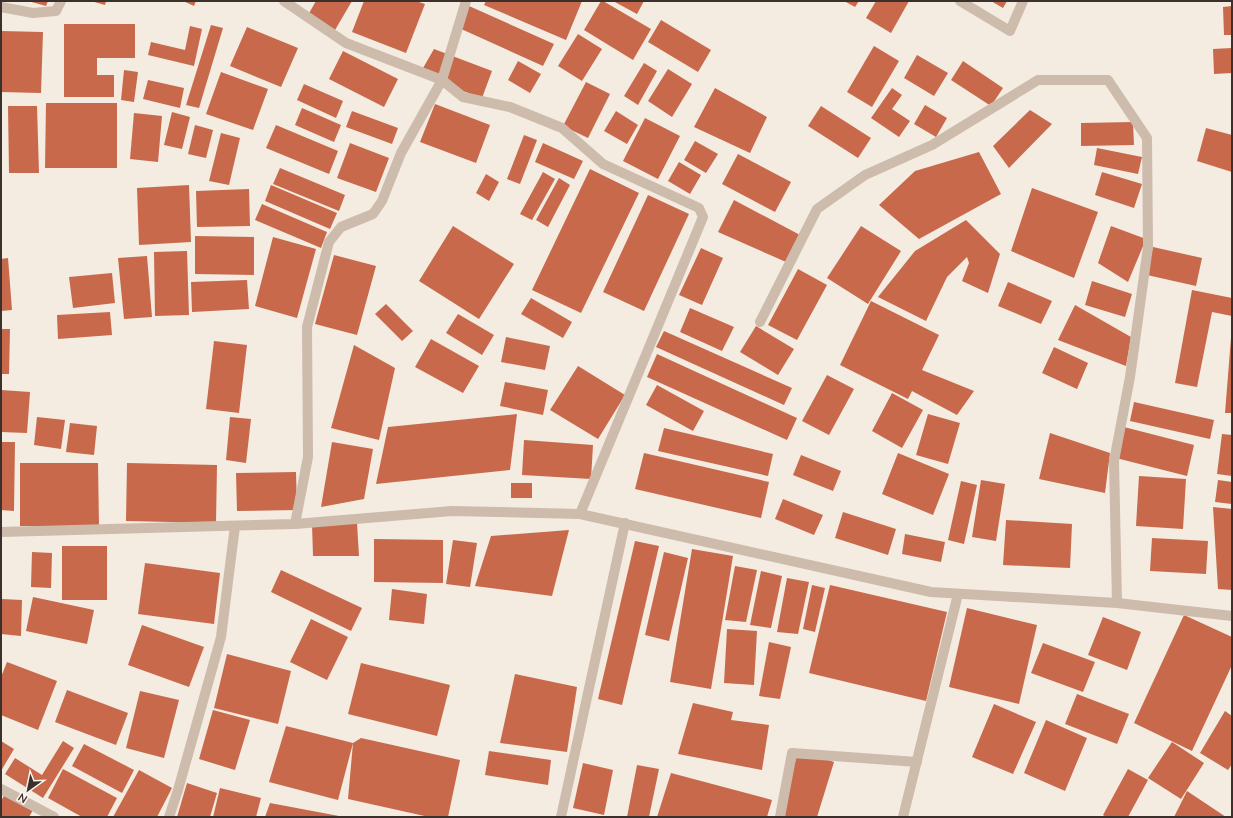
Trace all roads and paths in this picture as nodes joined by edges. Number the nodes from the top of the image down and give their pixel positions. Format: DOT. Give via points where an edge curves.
graph roads {
  1 [pos="60,1"];
  2 [pos="284,1"];
  3 [pos="466,1"];
  4 [pos="960,1"];
  5 [pos="1023,1"];
  6 [pos="1,7"];
  7 [pos="442,80"];
  8 [pos="760,322"];
  9 [pos="580,514"];
  10 [pos="625,523"];
  11 [pos="295,524"];
  12 [pos="235,526"];
  13 [pos="1,532"];
  14 [pos="958,594"];
  15 [pos="1117,603"];
  16 [pos="1232,616"];
  17 [pos="916,762"];
  18 [pos="1,789"];
  19 [pos="54,817"];
  20 [pos="169,817"];
  21 [pos="560,817"];
  22 [pos="780,817"];
  23 [pos="903,817"];
  1 -- 6 [label="street" via="56,11 33,13"];
  2 -- 7 [label="street" via="346,43"];
  3 -- 7 [label="street"];
  4 -- 5 [label="street" via="1010,31"];
  7 -- 9 [label="street" via="463,97 510,107 562,128 603,164 699,208 703,217"];
  7 -- 11 [label="street" via="401,153 382,201 373,214 341,227 329,242 307,326 308,457"];
  8 -- 15 [label="street" via="817,209 865,175 932,145 1038,80 1108,80 1147,138 1148,247 1130,377 1114,461"];
  9 -- 10 [label="street"];
  9 -- 11 [label="street" via="452,511"];
  10 -- 14 [label="street" via="931,592"];
  10 -- 21 [label="street"];
  11 -- 12 [label="street"];
  12 -- 13 [label="street"];
  12 -- 20 [label="street" via="221,637"];
  14 -- 15 [label="street"];
  14 -- 17 [label="street"];
  15 -- 16 [label="street"];
  17 -- 22 [label="street" via="792,753"];
  17 -- 23 [label="street"];
  18 -- 19 [label="street"];
}
